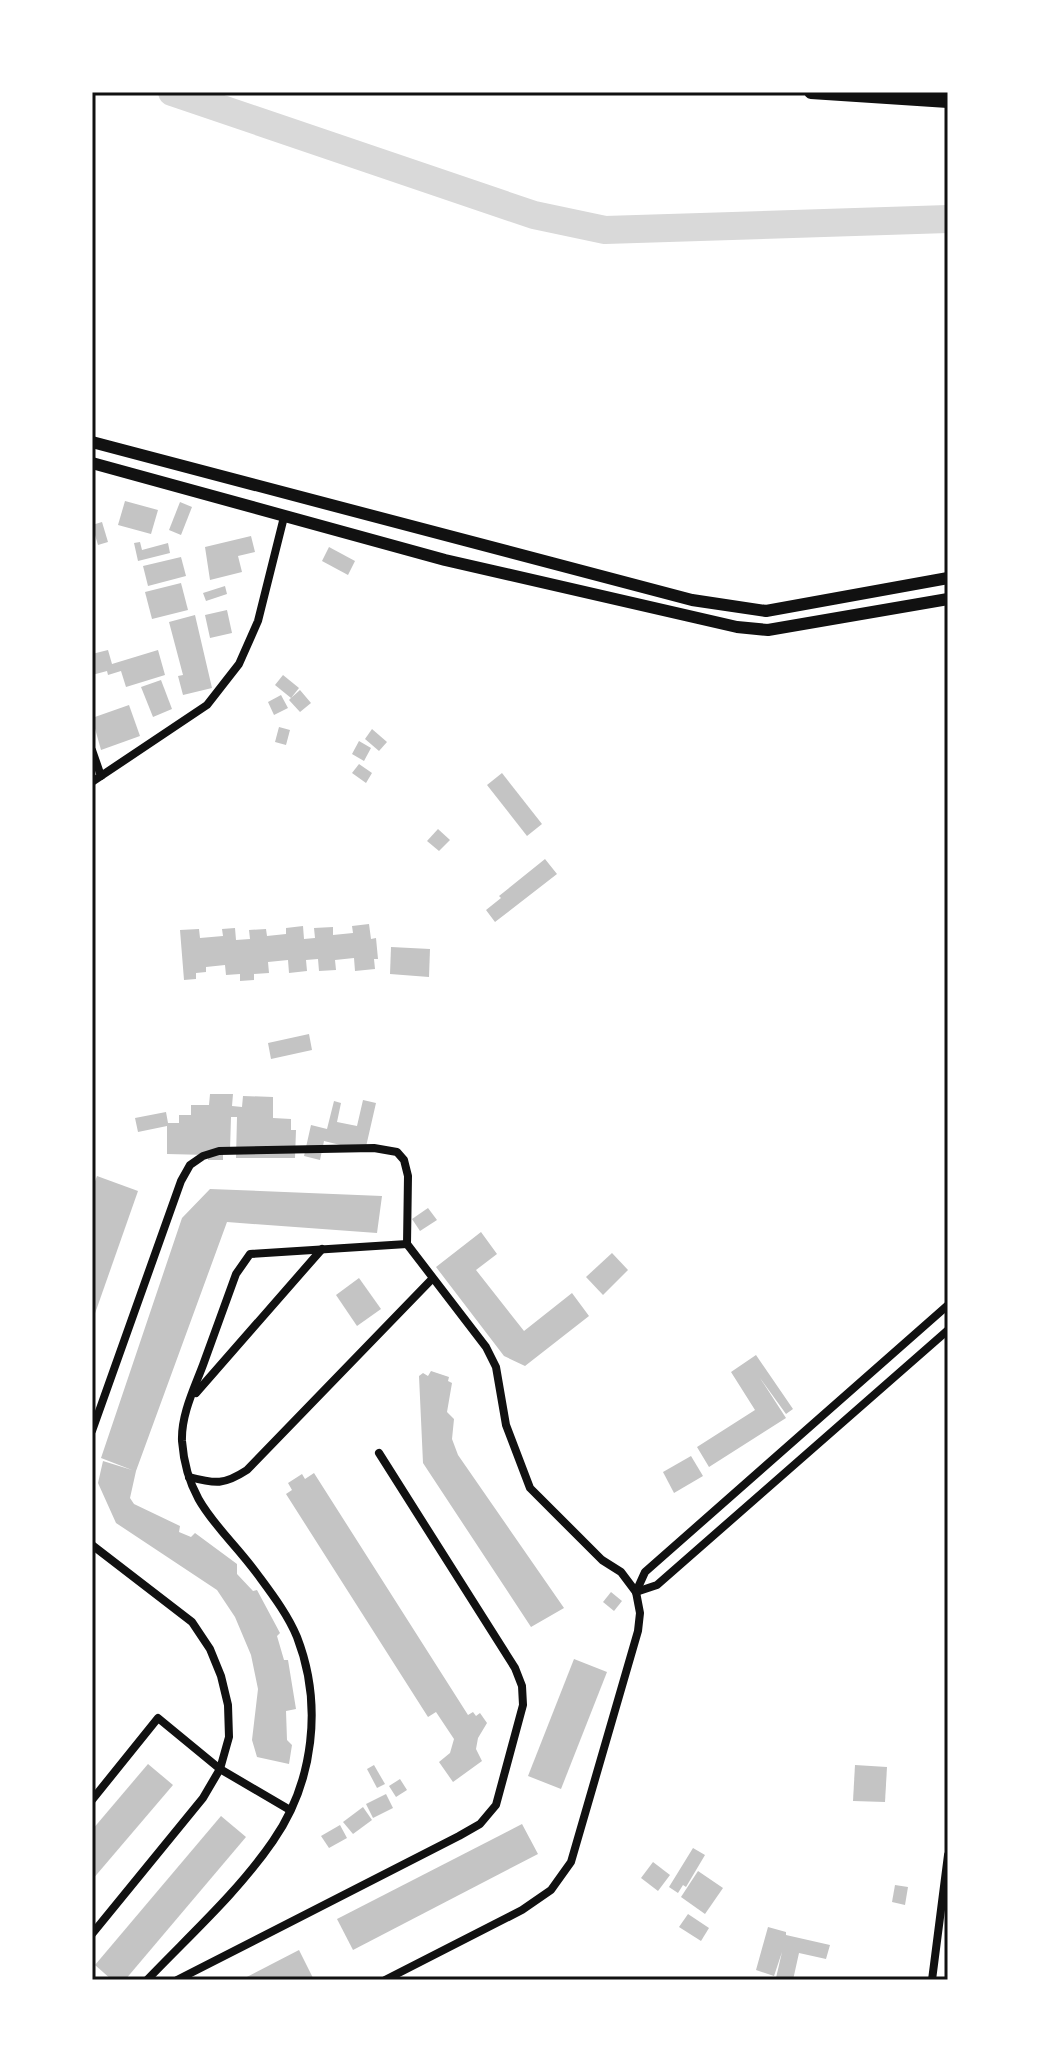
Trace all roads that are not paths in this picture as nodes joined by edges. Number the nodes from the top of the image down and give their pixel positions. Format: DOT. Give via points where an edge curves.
graph roads {
  1 [pos="811,92"];
  2 [pos="948,101"];
  3 [pos="92,442"];
  4 [pos="92,463"];
  5 [pos="284,517"];
  6 [pos="948,578"];
  7 [pos="948,599"];
  8 [pos="92,750"];
  9 [pos="101,776"];
  10 [pos="92,782"];
  11 [pos="407,1244"];
  12 [pos="322,1249"];
  13 [pos="432,1279"];
  14 [pos="948,1305"];
  15 [pos="948,1330"];
  16 [pos="191,1398"];
  17 [pos="92,1431"];
  18 [pos="379,1453"];
  19 [pos="189,1477"];
  20 [pos="92,1545"];
  21 [pos="636,1592"];
  22 [pos="220,1769"];
  23 [pos="92,1800"];
  24 [pos="290,1810"];
  25 [pos="948,1855"];
  26 [pos="92,1934"];
  27 [pos="147,1980"];
  28 [pos="177,1980"];
  29 [pos="385,1980"];
  30 [pos="932,1980"];
  1 -- 2 [label="highway"];
  3 -- 6 [label="main road" via="692,600 766,611"];
  4 -- 5 [label="main road"];
  5 -- 7 [label="main road" via="737,627 779,629"];
  5 -- 9 [label="street" via="258,621 239,664 207,705"];
  8 -- 9 [label="street"];
  9 -- 10 [label="street"];
  11 -- 12 [label="street"];
  11 -- 13 [label="street"];
  11 -- 17 [label="street" via="408,1176 397,1152 234,1149 203,1156 181,1181"];
  12 -- 16 [label="street"];
  12 -- 16 [label="street" via="250,1254 242,1263"];
  13 -- 19 [label="street" via="247,1470 217,1483"];
  13 -- 21 [label="street" via="496,1367 506,1425 530,1488"];
  14 -- 21 [label="street" via="645,1572"];
  15 -- 21 [label="street" via="657,1585"];
  16 -- 19 [label="street" via="182,1439"];
  18 -- 28 [label="street" via="522,1686 523,1705 496,1805 480,1824 459,1836"];
  19 -- 24 [label="street" via="209,1518 257,1574 296,1637 312,1708 311,1744 301,1789"];
  20 -- 22 [label="street" via="192,1622 210,1649 228,1705 229,1737"];
  21 -- 29 [label="street" via="638,1631 571,1862 551,1890 522,1910"];
  22 -- 23 [label="street" via="158,1718"];
  22 -- 24 [label="street"];
  22 -- 26 [label="street" via="203,1798"];
  24 -- 27 [label="street" via="242,1882"];
  25 -- 30 [label="street"];
}
